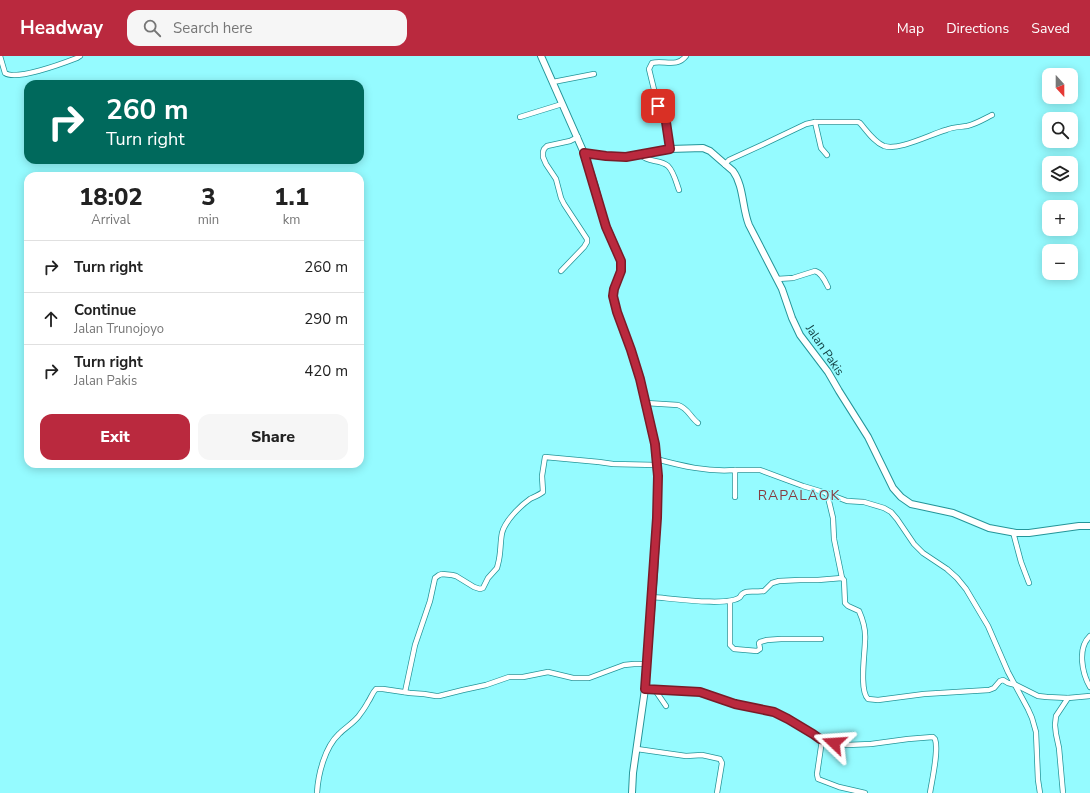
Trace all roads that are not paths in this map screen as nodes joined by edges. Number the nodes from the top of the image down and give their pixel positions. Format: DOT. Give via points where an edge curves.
graph roads {
  1 [pos="0,56"];
  2 [pos="80,56"];
  3 [pos="541,56"];
  4 [pos="686,56"];
  5 [pos="594,74"];
  6 [pos="553,82"];
  7 [pos="562,104"];
  8 [pos="992,115"];
  9 [pos="520,117"];
  10 [pos="815,122"];
  11 [pos="578,137"];
  12 [pos="670,149"];
  13 [pos="584,153"];
  14 [pos="642,155"];
  15 [pos="827,155"];
  16 [pos="725,165"];
  17 [pos="679,190"];
  18 [pos="561,271"];
  19 [pos="777,279"];
  20 [pos="828,288"];
  21 [pos="646,403"];
  22 [pos="698,422"];
  23 [pos="657,462"];
  24 [pos="734,470"];
  25 [pos="827,493"];
  26 [pos="735,497"];
  27 [pos="1090,526"];
  28 [pos="1013,532"];
  29 [pos="842,578"];
  30 [pos="1029,583"];
  31 [pos="652,597"];
  32 [pos="730,601"];
  33 [pos="1090,636"];
  34 [pos="822,639"];
  35 [pos="648,664"];
  36 [pos="1014,684"];
  37 [pos="1090,687"];
  38 [pos="645,689"];
  39 [pos="655,690"];
  40 [pos="405,692"];
  41 [pos="1090,696"];
  42 [pos="1068,698"];
  43 [pos="666,706"];
  44 [pos="822,740"];
  45 [pos="637,749"];
  46 [pos="317,793"];
  47 [pos="632,793"];
  48 [pos="718,793"];
  49 [pos="865,793"];
  50 [pos="930,793"];
  51 [pos="1040,793"];
  52 [pos="1063,793"];
  1 -- 2 [label="street" via="5,73 14,76"];
  3 -- 6 [label="street"];
  4 -- 12 [label="street" via="676,63 652,63 649,69 658,106 666,122"];
  5 -- 6 [label="street"];
  6 -- 7 [label="street"];
  7 -- 9 [label="street"];
  7 -- 11 [label="street"];
  8 -- 10 [label="street" via="968,126 945,130 892,147 879,143 858,122"];
  10 -- 15 [label="street" via="821,148"];
  10 -- 16 [label="street" via="729,160"];
  11 -- 13 [label="street"];
  11 -- 18 [label="street" via="547,146 543,152 546,164 556,178 561,198 587,241"];
  12 -- 14 [label="street, Jalan Pakis"];
  12 -- 16 [label="street, Jalan Pakis" via="707,149"];
  13 -- 14 [label="street, Jalan Pakis" via="617,157"];
  13 -- 21 [label="street" via="606,227 621,261 621,271 613,296"];
  14 -- 17 [label="street" via="650,161 668,166"];
  16 -- 19 [label="street, Jalan Pakis" via="735,174 747,220"];
  19 -- 20 [label="street" via="793,278 818,271"];
  19 -- 28 [label="street, Jalan Pakis" via="797,329 862,426 896,492 911,504 953,513 989,528"];
  21 -- 22 [label="street" via="682,406"];
  21 -- 23 [label="street"];
  23 -- 24 [label="street" via="706,470"];
  23 -- 31 [label="street" via="657,518"];
  23 -- 40 [label="street" via="622,465 545,457 543,492 520,506 504,527 497,568 483,588 474,587 452,575 442,574 435,578 415,645"];
  24 -- 25 [label="street" via="760,470"];
  24 -- 26 [label="street"];
  25 -- 29 [label="street"];
  25 -- 36 [label="street" via="891,512 923,554 957,578 988,626"];
  27 -- 28 [label="street, Jalan Pakis" via="1029,533"];
  28 -- 30 [label="street"];
  29 -- 32 [label="street" via="779,581 772,583 764,591 744,592 738,599"];
  29 -- 36 [label="street" via="844,599 848,606 859,611 864,630 864,688 868,699 989,690 1002,680"];
  31 -- 32 [label="street"];
  31 -- 35 [label="street"];
  32 -- 34 [label="street" via="730,645 734,649 757,651 760,648 759,643 767,640"];
  33 -- 37 [label="street" via="1082,654 1083,670"];
  35 -- 38 [label="street"];
  35 -- 40 [label="street" via="624,665 583,678 567,678 548,672 509,677 439,696"];
  36 -- 42 [label="street" via="1038,696"];
  36 -- 51 [label="street" via="1028,709 1036,732"];
  38 -- 39 [label="street"];
  38 -- 45 [label="street"];
  39 -- 43 [label="street"];
  39 -- 44 [label="street" via="700,692 735,704 774,712"];
  40 -- 46 [label="street" via="379,688 374,691 354,721 333,741 322,764"];
  41 -- 42 [label="street"];
  42 -- 52 [label="street" via="1056,716 1055,725"];
  44 -- 49 [label="street" via="818,779"];
  44 -- 50 [label="street" via="859,745 933,737 936,745"];
  45 -- 47 [label="street"];
  45 -- 48 [label="street" via="686,756 702,755 721,760"];
}
